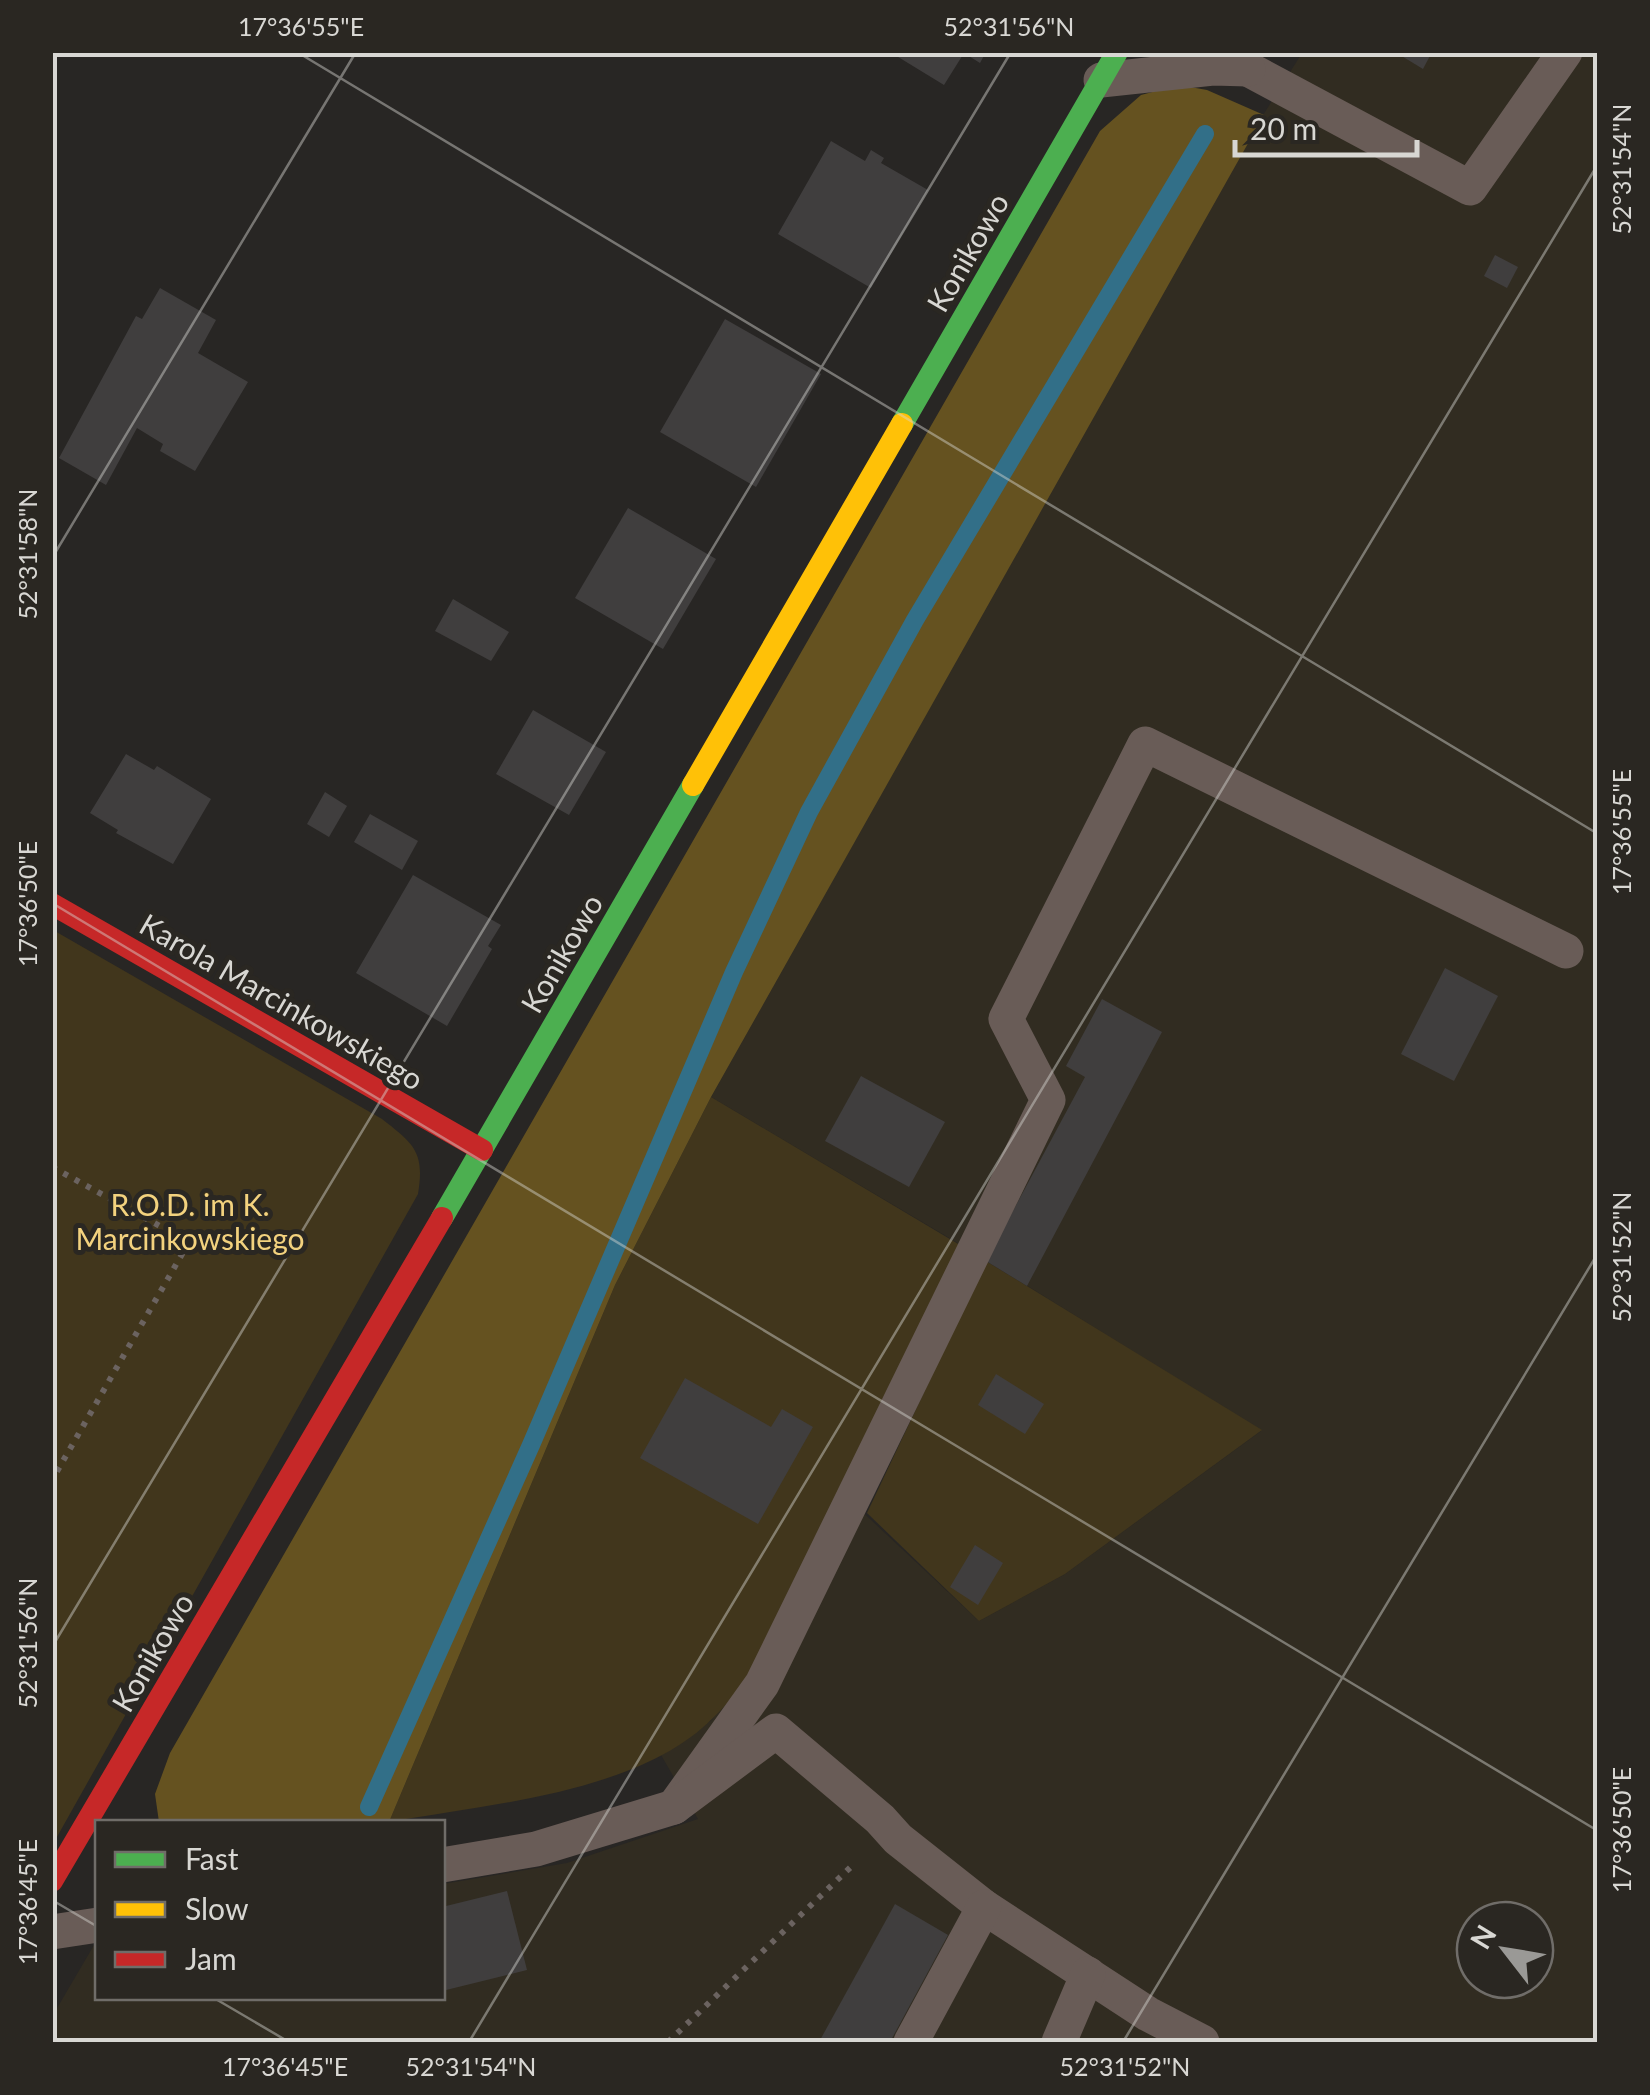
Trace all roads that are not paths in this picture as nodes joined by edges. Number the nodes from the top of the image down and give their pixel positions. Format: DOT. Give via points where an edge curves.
graph roads {
  1 [pos="1565,52"];
  2 [pos="1240,61"];
  3 [pos="1109,66"];
  4 [pos="52,904"];
  5 [pos="1566,950"];
  6 [pos="482,1150"];
  7 [pos="674,1807"];
  8 [pos="445,1864"];
  9 [pos="52,1881"];
  10 [pos="984,1907"];
  11 [pos="95,1925"];
  12 [pos="52,1932"];
  13 [pos="1088,1974"];
  14 [pos="910,2042"];
  15 [pos="1059,2042"];
  16 [pos="1202,2042"];
  1 -- 2 [label="lane" via="1470,188"];
  2 -- 3 [label="lane" via="1214,68"];
  3 -- 6 [label="street, Konikowo"];
  4 -- 6 [label="street, Karola Marcinkowskiego"];
  5 -- 7 [label="lane" via="1146,744 1006,1020 1048,1100 762,1684"];
  6 -- 9 [label="street, Konikowo"];
  7 -- 8 [label="lane" via="536,1849"];
  7 -- 10 [label="lane" via="776,1732"];
  10 -- 13 [label="lane"];
  10 -- 14 [label="lane"];
  11 -- 12 [label="lane"];
  13 -- 15 [label="lane"];
  13 -- 16 [label="lane"];
}
